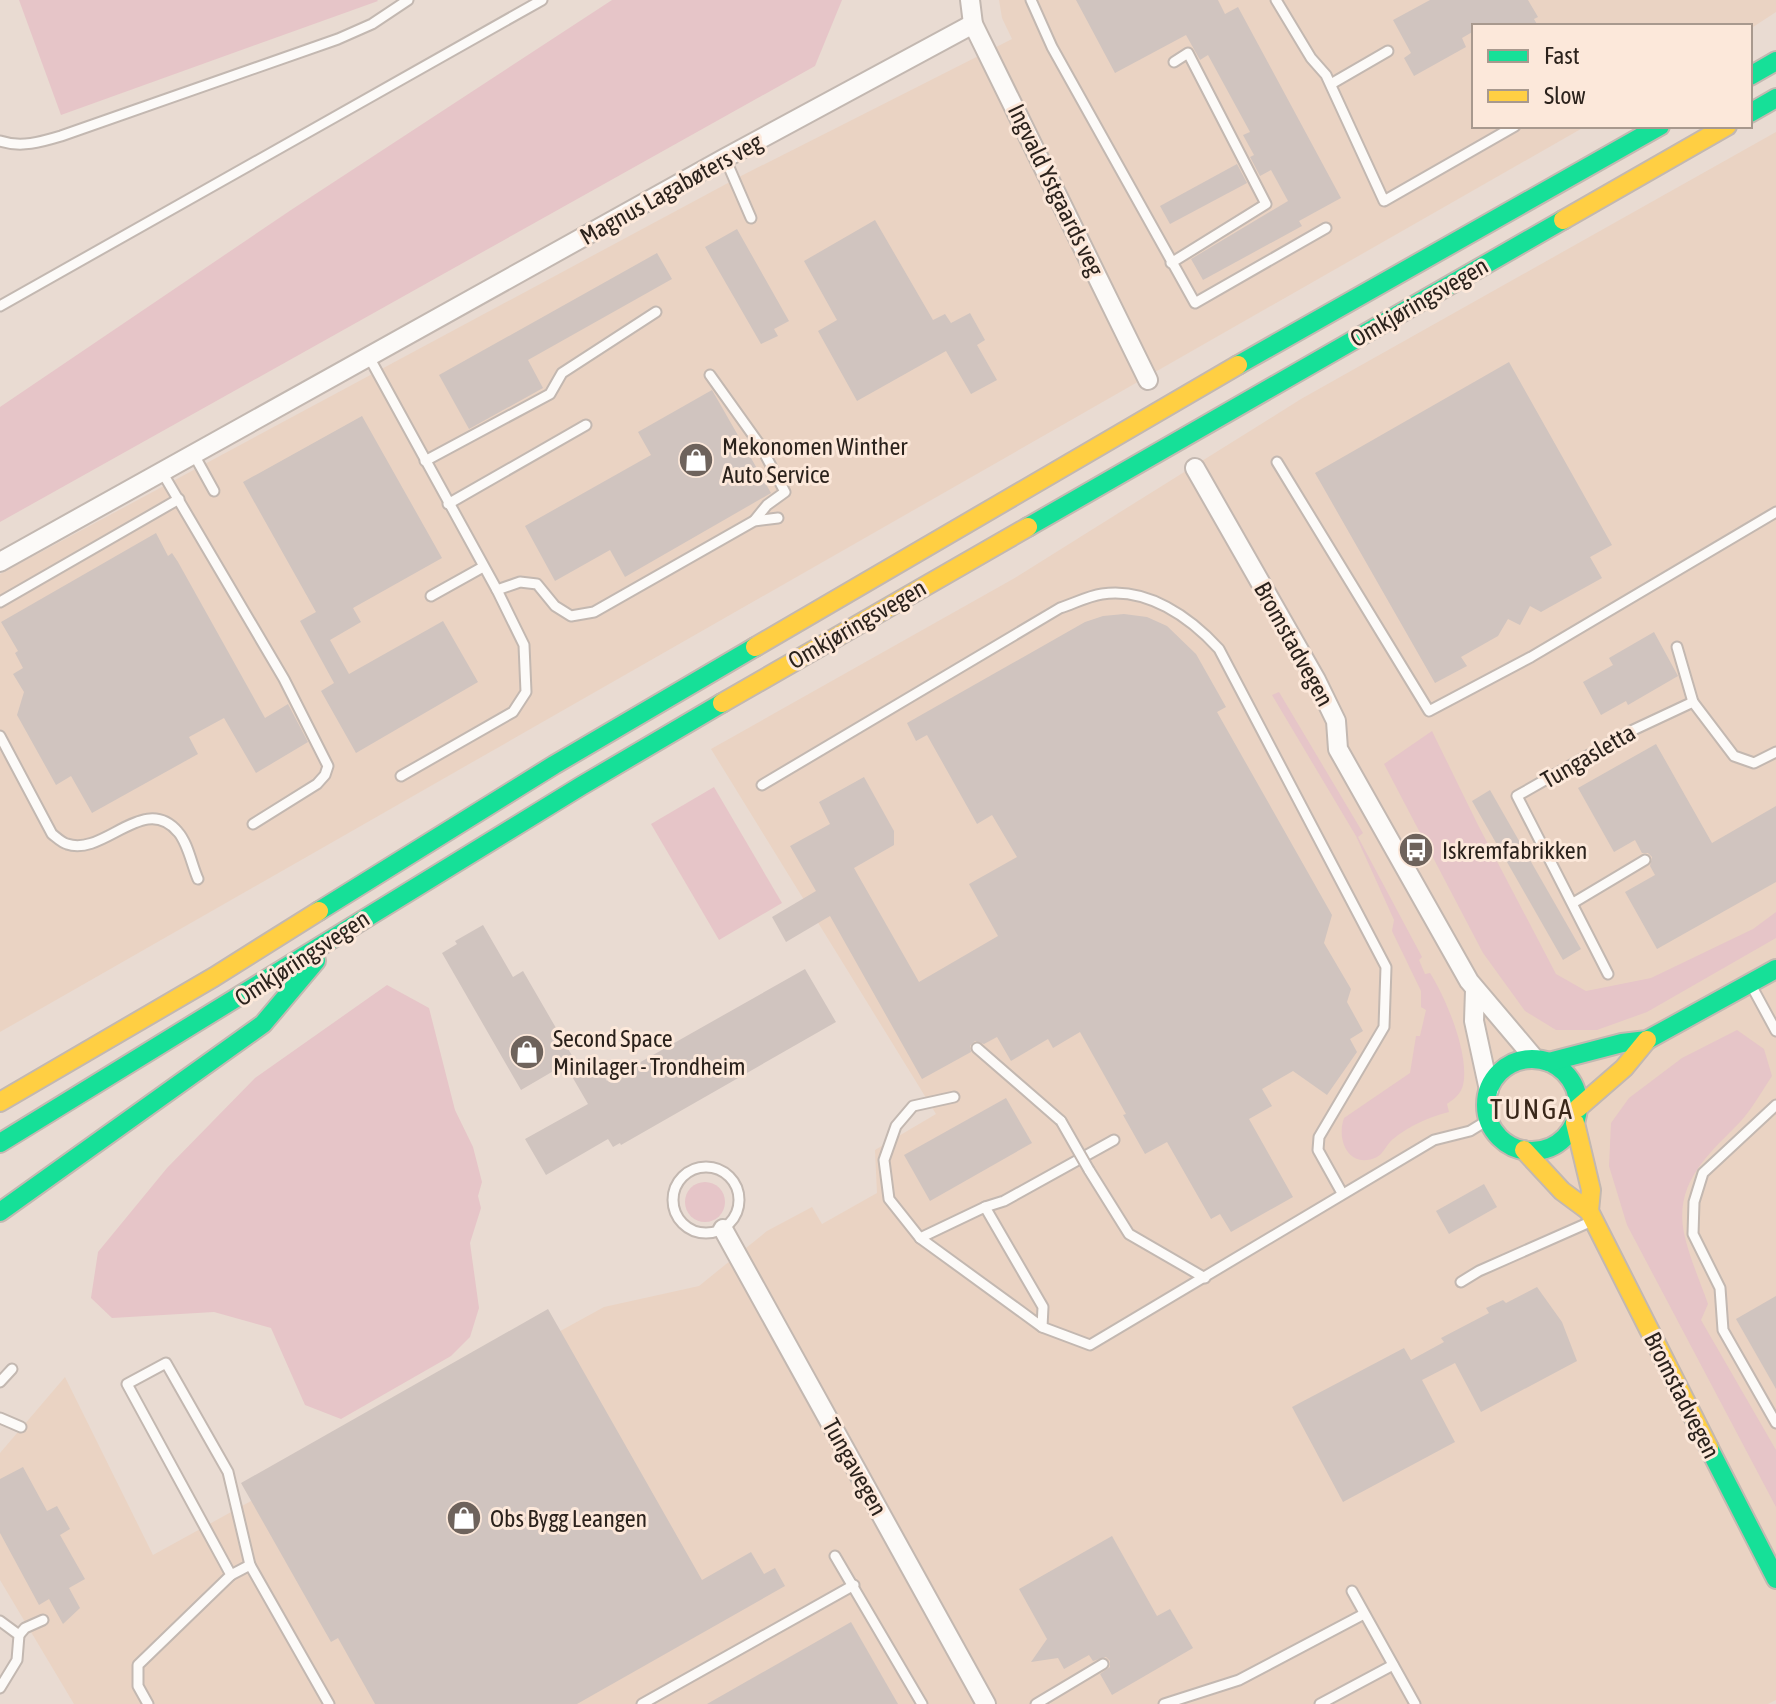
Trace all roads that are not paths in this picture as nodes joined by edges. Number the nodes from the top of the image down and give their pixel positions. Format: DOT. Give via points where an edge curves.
graph roads {
  1 [pos="408,0"];
  2 [pos="542,0"];
  3 [pos="970,0"];
  4 [pos="1031,0"];
  5 [pos="1276,0"];
  6 [pos="973,24"];
  7 [pos="1388,51"];
  8 [pos="1776,61"];
  9 [pos="1174,62"];
  10 [pos="1752,75"];
  11 [pos="1331,84"];
  12 [pos="1776,98"];
  13 [pos="1752,112"];
  14 [pos="1512,128"];
  15 [pos="1656,128"];
  16 [pos="1724,128"];
  17 [pos="0,141"];
  18 [pos="725,158"];
  19 [pos="751,218"];
  20 [pos="1326,228"];
  21 [pos="1171,263"];
  22 [pos="0,306"];
  23 [pos="656,312"];
  24 [pos="369,357"];
  25 [pos="710,375"];
  26 [pos="1148,380"];
  27 [pos="586,425"];
  28 [pos="193,453"];
  29 [pos="425,461"];
  30 [pos="1277,462"];
  31 [pos="1195,468"];
  32 [pos="162,472"];
  33 [pos="214,491"];
  34 [pos="179,499"];
  35 [pos="448,504"];
  36 [pos="1776,512"];
  37 [pos="778,518"];
  38 [pos="754,521"];
  39 [pos="0,562"];
  40 [pos="483,567"];
  41 [pos="497,590"];
  42 [pos="431,596"];
  43 [pos="0,602"];
  44 [pos="1677,647"];
  45 [pos="1693,702"];
  46 [pos="0,736"];
  47 [pos="1776,752"];
  48 [pos="401,776"];
  49 [pos="762,785"];
  50 [pos="253,824"];
  51 [pos="1645,860"];
  52 [pos="198,879"];
  53 [pos="1573,903"];
  54 [pos="340,933"];
  55 [pos="1776,969"];
  56 [pos="1608,974"];
  57 [pos="1751,984"];
  58 [pos="1475,990"];
  59 [pos="1776,1031"];
  60 [pos="1647,1040"];
  61 [pos="977,1048"];
  62 [pos="1542,1061"];
  63 [pos="1489,1090"];
  64 [pos="954,1097"];
  65 [pos="0,1102"];
  66 [pos="1776,1105"];
  67 [pos="1577,1115"];
  68 [pos="1488,1120"];
  69 [pos="1114,1140"];
  70 [pos="0,1143"];
  71 [pos="1524,1150"];
  72 [pos="1342,1193"];
  73 [pos="985,1207"];
  74 [pos="0,1212"];
  75 [pos="1591,1216"];
  76 [pos="723,1229"];
  77 [pos="920,1238"];
  78 [pos="1205,1278"];
  79 [pos="1461,1282"];
  80 [pos="1042,1327"];
  81 [pos="12,1369"];
  82 [pos="0,1382"];
  83 [pos="0,1418"];
  84 [pos="1776,1423"];
  85 [pos="21,1427"];
  86 [pos="835,1556"];
  87 [pos="250,1565"];
  88 [pos="231,1575"];
  89 [pos="1776,1579"];
  90 [pos="854,1585"];
  91 [pos="1352,1591"];
  92 [pos="1364,1614"];
  93 [pos="43,1620"];
  94 [pos="0,1621"];
  95 [pos="19,1635"];
  96 [pos="1103,1664"];
  97 [pos="1393,1665"];
  98 [pos="0,1688"];
  99 [pos="1178,1702"];
  100 [pos="1044,1703"];
  101 [pos="148,1704"];
  102 [pos="329,1704"];
  103 [pos="642,1704"];
  104 [pos="922,1704"];
  105 [pos="986,1704"];
  106 [pos="1164,1704"];
  107 [pos="1320,1704"];
  108 [pos="1415,1704"];
  1 -- 17 [label="lane" via="338,39 61,136 35,143"];
  2 -- 22 [label="lane"];
  3 -- 6 [label="street, Ingvald Ystgaards veg"];
  4 -- 21 [label="lane"];
  5 -- 11 [label="lane"];
  6 -- 18 [label="street, Magnus Lagabøters veg"];
  6 -- 26 [label="street, Ingvald Ystgaards veg"];
  7 -- 11 [label="lane"];
  8 -- 10 [label="main road"];
  9 -- 21 [label="lane" via="1188,53 1266,204"];
  11 -- 14 [label="lane" via="1384,201"];
  12 -- 13 [label="main road"];
  15 -- 65 [label="main road, Omkjøringsvegen" via="1342,304 568,757 214,977"];
  16 -- 54 [label="main road, Omkjøringsvegen" via="701,715"];
  18 -- 19 [label="lane"];
  18 -- 24 [label="street, Magnus Lagabøters veg"];
  20 -- 21 [label="lane" via="1195,303"];
  23 -- 29 [label="lane" via="562,373 550,394"];
  24 -- 28 [label="street, Magnus Lagabøters veg"];
  24 -- 29 [label="lane"];
  25 -- 38 [label="lane" via="760,445 785,492"];
  27 -- 35 [label="lane"];
  28 -- 32 [label="street, Magnus Lagabøters veg"];
  28 -- 33 [label="lane"];
  29 -- 35 [label="lane"];
  30 -- 36 [label="lane" via="1429,711"];
  31 -- 58 [label="street, Bromstadvegen" via="1316,680 1336,721 1338,749"];
  32 -- 34 [label="lane"];
  32 -- 39 [label="street, Magnus Lagabøters veg"];
  34 -- 43 [label="lane"];
  34 -- 50 [label="lane" via="328,766 317,784"];
  35 -- 40 [label="lane"];
  37 -- 38 [label="lane"];
  38 -- 41 [label="lane" via="594,612 571,616 537,584 520,582"];
  40 -- 41 [label="lane"];
  40 -- 42 [label="lane"];
  41 -- 48 [label="lane" via="524,645 526,692 513,712"];
  44 -- 45 [label="lane"];
  45 -- 47 [label="lane" via="1734,756 1754,763"];
  45 -- 53 [label="lane, Tungasletta" via="1517,796"];
  46 -- 52 [label="lane" via="52,834 84,847 148,818 162,821 178,833"];
  49 -- 72 [label="lane" via="1060,608 1102,594 1142,596 1203,631 1219,649 1386,967 1384,1027 1319,1137 1318,1150"];
  51 -- 53 [label="lane"];
  53 -- 56 [label="lane, Tungasletta"];
  54 -- 70 [label="main road, Omkjøringsvegen"];
  54 -- 74 [label="main road" via="263,1024"];
  55 -- 57 [label="main road"];
  57 -- 59 [label="lane"];
  57 -- 60 [label="main road"];
  58 -- 62 [label="street, Bromstadvegen"];
  58 -- 63 [label="street, Bromstadvegen" via="1474,1021"];
  60 -- 62 [label="main road"];
  60 -- 67 [label="main road" via="1637,1057"];
  61 -- 78 [label="lane, bridge" via="1061,1121 1129,1234"];
  62 -- 63 [label="main road" via="1508,1066"];
  62 -- 67 [label="main road" via="1571,1080"];
  63 -- 68 [label="main road"];
  64 -- 77 [label="lane" via="913,1106 896,1126 884,1160 889,1199"];
  66 -- 84 [label="lane" via="1703,1173 1694,1202 1693,1234 1720,1288 1723,1330"];
  67 -- 71 [label="main road" via="1556,1144"];
  67 -- 75 [label="main road, Bromstadvegen"];
  68 -- 71 [label="main road" via="1504,1142"];
  68 -- 72 [label="lane" via="1470,1131 1434,1140"];
  69 -- 73 [label="lane"];
  71 -- 75 [label="main road, Bromstadvegen" via="1570,1201"];
  72 -- 78 [label="lane"];
  73 -- 77 [label="lane"];
  73 -- 80 [label="lane" via="1043,1307"];
  75 -- 79 [label="lane"];
  75 -- 89 [label="main road, Bromstadvegen"];
  76 -- 76 [label="lane" via="737,1213 735,1183 720,1170 689,1171 676,1187 677,1217 693,1231"];
  76 -- 105 [label="street, Tungavegen"];
  77 -- 80 [label="lane"];
  78 -- 80 [label="lane" via="1090,1345"];
  81 -- 82 [label="lane"];
  83 -- 85 [label="lane"];
  86 -- 90 [label="lane"];
  87 -- 88 [label="lane"];
  87 -- 88 [label="lane" via="228,1472 166,1363 127,1384"];
  87 -- 102 [label="lane"];
  88 -- 101 [label="lane" via="138,1665 138,1686"];
  90 -- 103 [label="lane"];
  90 -- 104 [label="lane"];
  91 -- 92 [label="lane"];
  92 -- 97 [label="lane"];
  92 -- 99 [label="lane" via="1239,1680"];
  93 -- 95 [label="lane"];
  94 -- 95 [label="lane"];
  95 -- 98 [label="lane" via="17,1660"];
  96 -- 100 [label="lane"];
  97 -- 107 [label="lane"];
  97 -- 108 [label="lane"];
  99 -- 106 [label="lane"];
}
